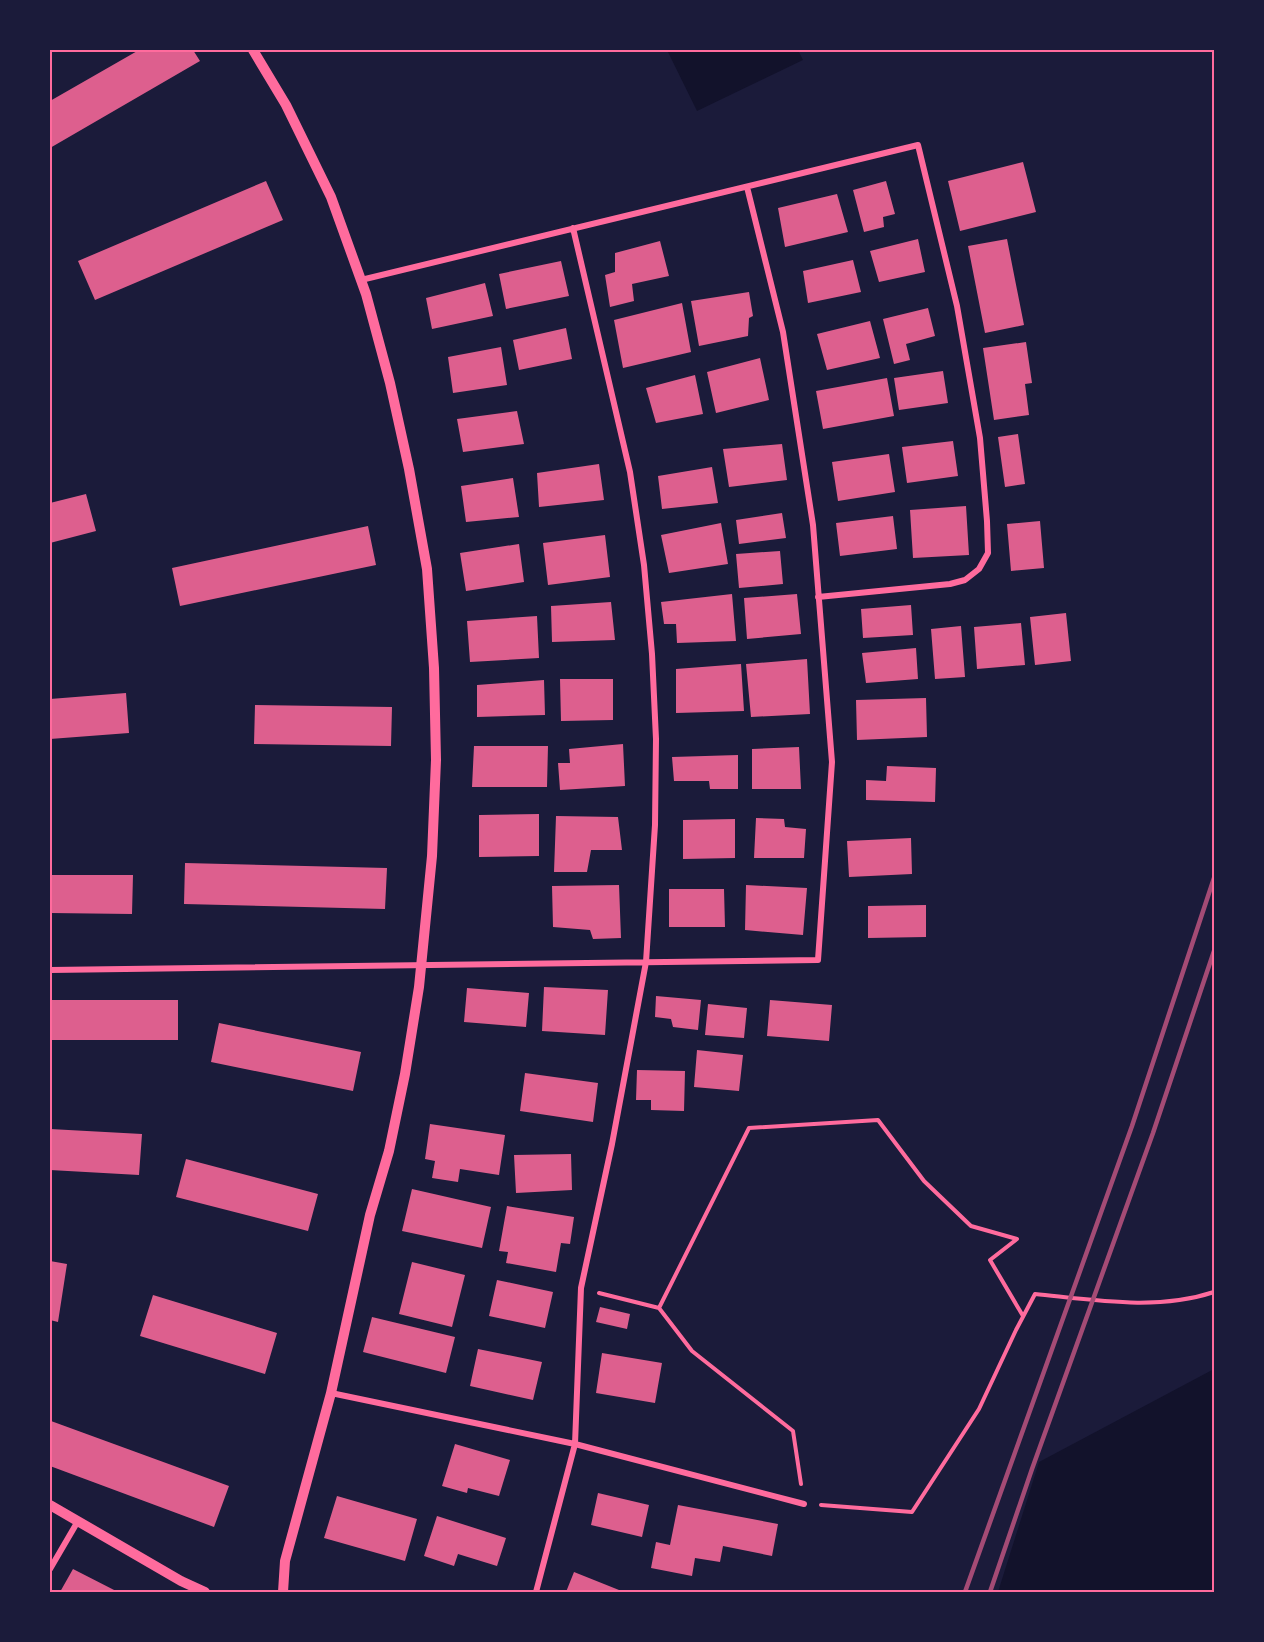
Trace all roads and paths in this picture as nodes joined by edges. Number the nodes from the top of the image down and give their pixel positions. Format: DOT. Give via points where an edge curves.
graph roads {
  1 [pos="253,50"];
  2 [pos="747,187"];
  3 [pos="573,228"];
  4 [pos="361,280"];
  5 [pos="818,597"];
  6 [pos="646,962"];
  7 [pos="421,965"];
  8 [pos="50,970"];
  9 [pos="581,1288"];
  10 [pos="1215,1292"];
  11 [pos="659,1308"];
  12 [pos="1023,1317"];
  13 [pos="331,1393"];
  14 [pos="575,1444"];
  15 [pos="804,1504"];
  16 [pos="50,1505"];
  17 [pos="78,1521"];
  18 [pos="50,1569"];
  19 [pos="205,1593"];
  20 [pos="283,1593"];
  21 [pos="536,1593"];
  1 -- 4 [label="street" via="286,105 332,197"];
  2 -- 3 [label="street"];
  2 -- 5 [label="street" via="783,332 813,525"];
  2 -- 5 [label="street" via="918,146 957,306 980,438 988,553 979,569 965,580 950,584"];
  3 -- 4 [label="street"];
  3 -- 6 [label="street" via="630,472 644,565 656,739"];
  4 -- 7 [label="street" via="390,383 427,569 436,760 432,856"];
  5 -- 6 [label="street" via="832,762 818,960"];
  6 -- 7 [label="street"];
  6 -- 9 [label="street"];
  7 -- 8 [label="street"];
  7 -- 13 [label="street" via="389,1151 370,1215"];
  9 -- 11 [label="path"];
  9 -- 14 [label="street"];
  10 -- 12 [label="path" via="1137,1303 1035,1294"];
  11 -- 12 [label="path" via="749,1128 878,1120 924,1181 971,1226 1017,1239 990,1260"];
  11 -- 15 [label="path" via="692,1351 794,1431"];
  12 -- 15 [label="path" via="979,1409 912,1512"];
  13 -- 14 [label="street"];
  13 -- 20 [label="street" via="285,1561"];
  14 -- 15 [label="street"];
  14 -- 21 [label="street"];
  16 -- 17 [label="street"];
  17 -- 18 [label="street"];
  17 -- 19 [label="street"];
}
